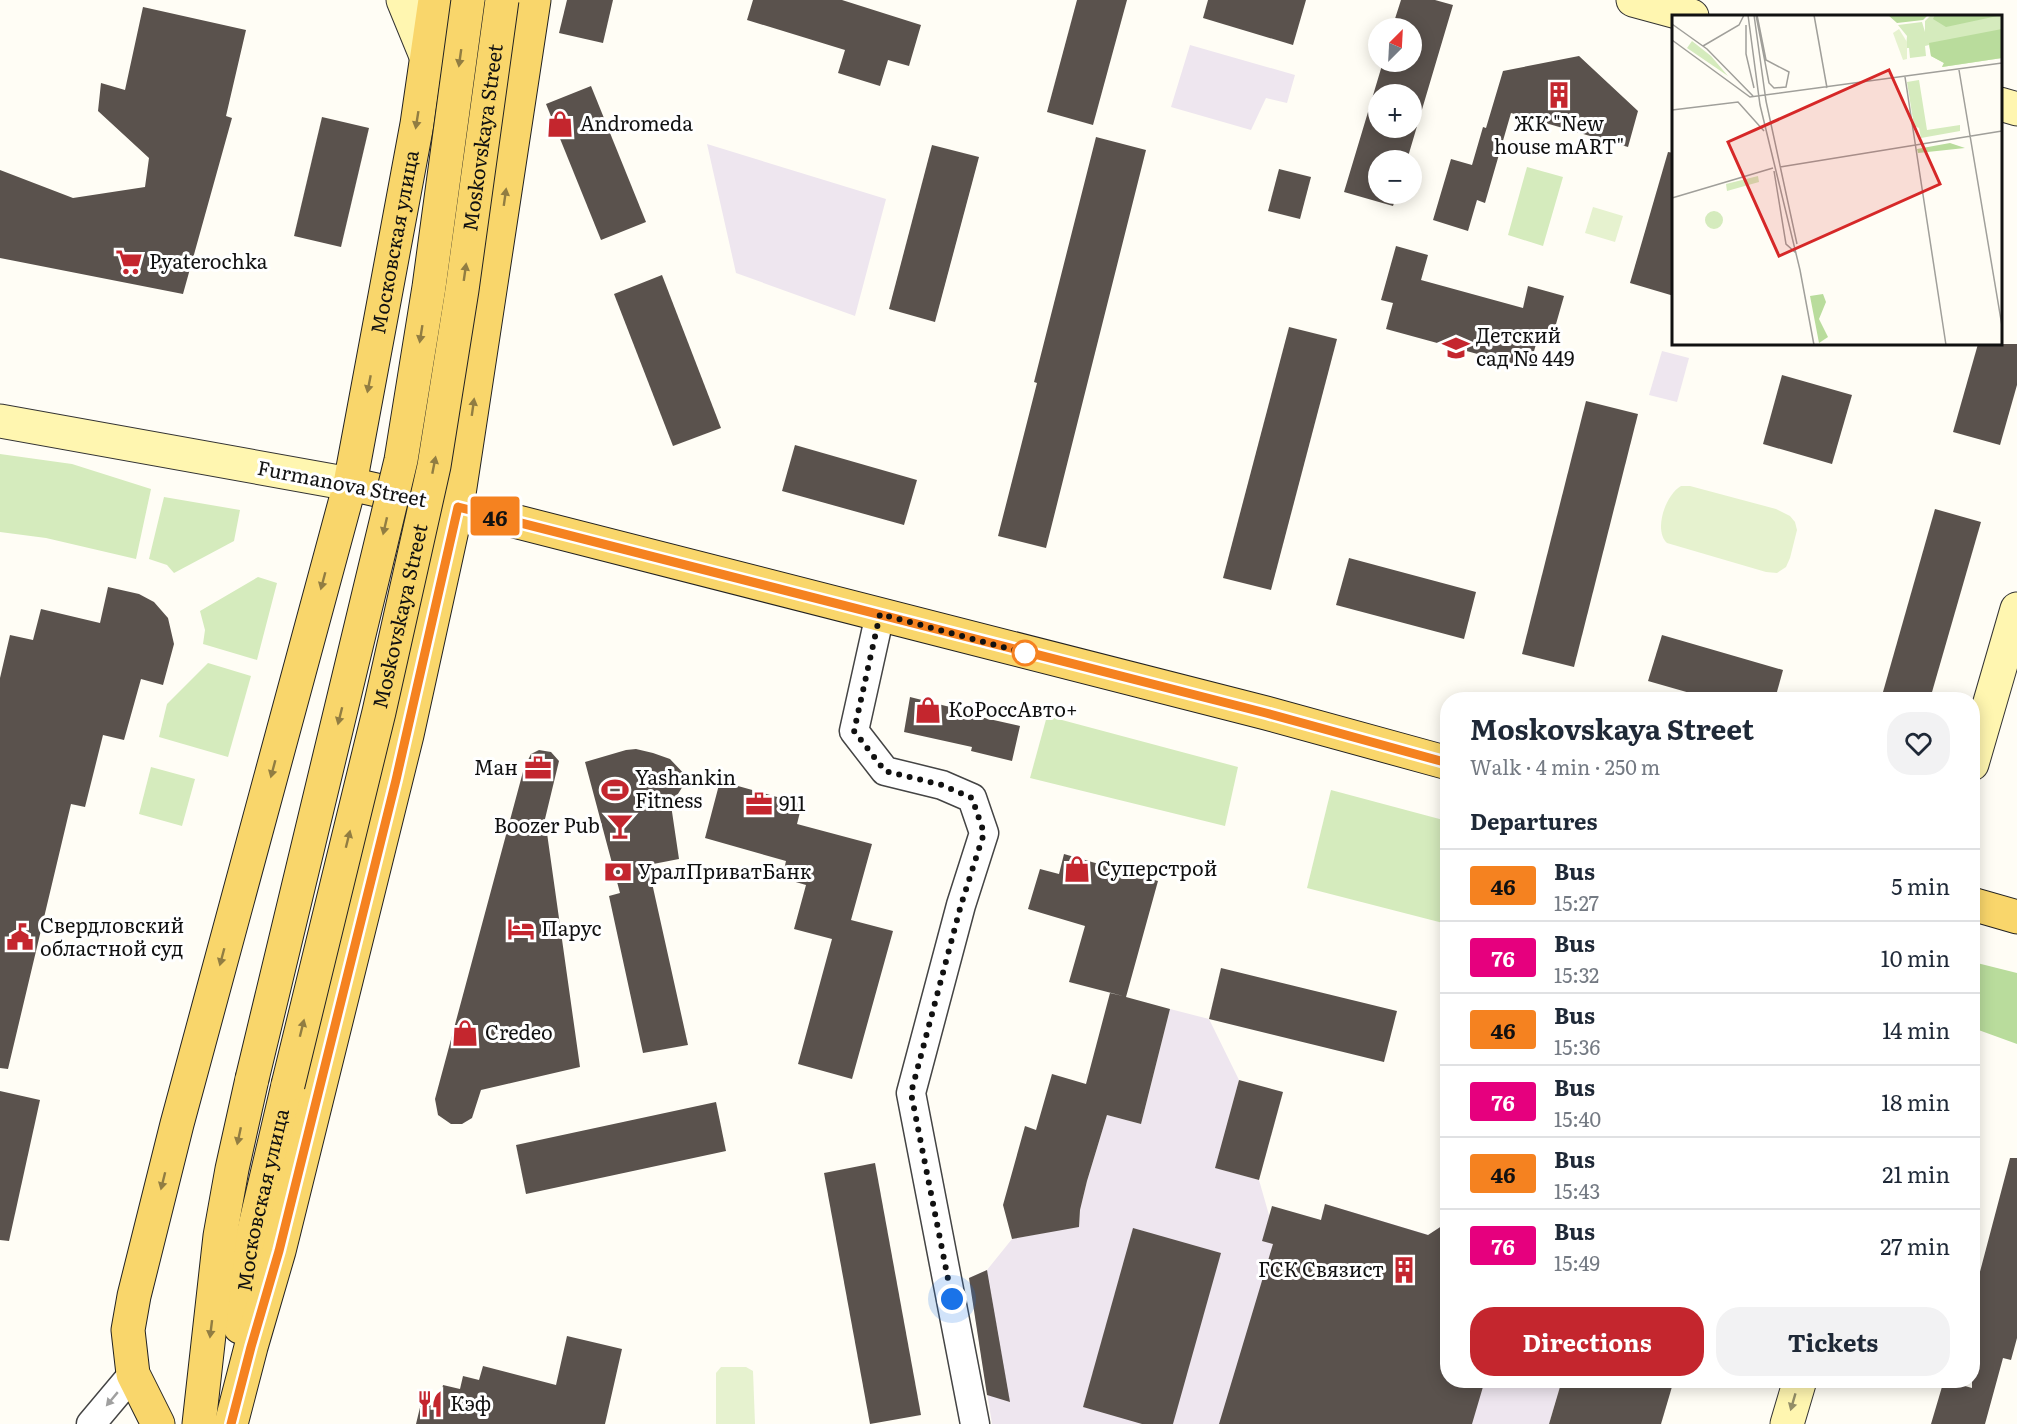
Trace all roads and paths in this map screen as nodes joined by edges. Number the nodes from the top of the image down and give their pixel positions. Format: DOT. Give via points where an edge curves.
graph roads {
  1 [pos="403,0"];
  2 [pos="435,0"];
  3 [pos="468,0"];
  4 [pos="502,0"];
  5 [pos="534,0"];
  6 [pos="1633,0"];
  7 [pos="1688,15"];
  8 [pos="426,56"];
  9 [pos="2002,104"];
  10 [pos="2017,109"];
  11 [pos="0,421"];
  12 [pos="350,484"];
  13 [pos="458,507"];
  14 [pos="2017,609"];
  15 [pos="880,614"];
  16 [pos="1980,736"];
  17 [pos="1440,761"];
  18 [pos="1980,906"];
  19 [pos="2017,917"];
  20 [pos="252,1079"];
  21 [pos="288,1085"];
  22 [pos="133,1374"];
  23 [pos="1798,1388"];
  24 [pos="91,1424"];
  25 [pos="158,1424"];
  26 [pos="199,1424"];
  27 [pos="229,1424"];
  28 [pos="975,1424"];
  29 [pos="1787,1424"];
  1 -- 8 [label="street"];
  2 -- 8 [label="main road, Московская улица"];
  3 -- 20 [label="main road, Moskovskaya Street, one-way, bridge" via="401,460"];
  21 -- 4 [label="main road, Moskovskaya Street, one-way, bridge" via="434,466"];
  13 -- 5 [label="main road, one-way"];
  6 -- 7 [label="street"];
  8 -- 12 [label="main road, Московская улица, one-way" via="417,124"];
  9 -- 10 [label="street"];
  11 -- 12 [label="street, Furmanova Street"];
  12 -- 13 [label="main road, Furmanova Street"];
  12 -- 22 [label="main road, Московская улица, one-way" via="134,1296 128,1330"];
  13 -- 15 [label="main road, Furmanova Street"];
  13 -- 27 [label="main road" via="404,746 279,1251"];
  14 -- 16 [label="street"];
  15 -- 17 [label="main road, Furmanova Street"];
  15 -- 28 [label="street" via="854,731 885,771 942,785 972,798 984,833 911,1093"];
  18 -- 19 [label="main road"];
  20 -- 26 [label="main road, Московская улица, one-way" via="220,1236"];
  21 -- 27 [label="main road, Московская улица" via="251,1243"];
  22 -- 24 [label="street, one-way"];
  22 -- 25 [label="main road"];
  23 -- 29 [label="street, one-way"];
}
